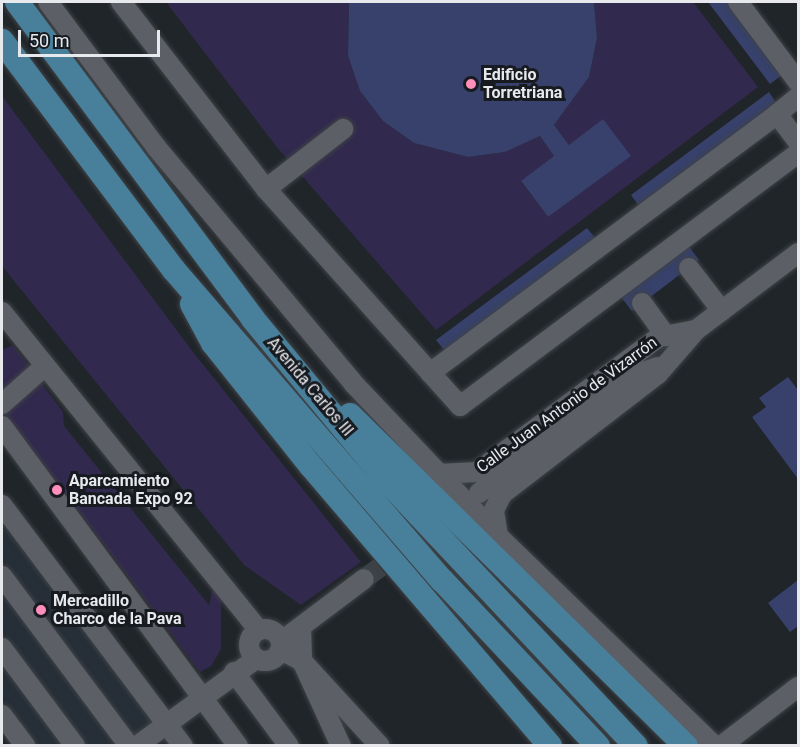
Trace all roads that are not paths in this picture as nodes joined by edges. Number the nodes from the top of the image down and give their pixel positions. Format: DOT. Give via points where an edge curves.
graph roads {
  1 [pos="17,2"];
  2 [pos="48,2"];
  3 [pos="121,2"];
  4 [pos="738,2"];
  5 [pos="2,41"];
  6 [pos="798,82"];
  7 [pos="798,97"];
  8 [pos="777,114"];
  9 [pos="343,129"];
  10 [pos="798,142"];
  11 [pos="798,153"];
  12 [pos="266,189"];
  13 [pos="798,253"];
  14 [pos="680,256"];
  15 [pos="174,270"];
  16 [pos="633,291"];
  17 [pos="722,311"];
  18 [pos="2,312"];
  19 [pos="253,319"];
  20 [pos="670,345"];
  21 [pos="45,366"];
  22 [pos="430,373"];
  23 [pos="2,404"];
  24 [pos="2,426"];
  25 [pos="438,474"];
  26 [pos="479,493"];
  27 [pos="2,505"];
  28 [pos="498,536"];
  29 [pos="2,576"];
  30 [pos="364,579"];
  31 [pos="301,627"];
  32 [pos="259,630"];
  33 [pos="281,645"];
  34 [pos="2,648"];
  35 [pos="256,659"];
  36 [pos="302,661"];
  37 [pos="234,672"];
  38 [pos="798,687"];
  39 [pos="200,697"];
  40 [pos="2,715"];
  41 [pos="166,723"];
  42 [pos="25,746"];
  43 [pos="75,746"];
  44 [pos="129,746"];
  45 [pos="137,746"];
  46 [pos="183,746"];
  47 [pos="238,746"];
  48 [pos="289,746"];
  49 [pos="341,746"];
  50 [pos="380,746"];
  51 [pos="550,746"];
  52 [pos="598,746"];
  53 [pos="636,746"];
  54 [pos="686,746"];
  55 [pos="715,746"];
  56 [pos="721,746"];
  1 -- 19 [label="main road, Avenida Carlos III"];
  2 -- 25 [label="street" via="156,147 264,279"];
  3 -- 12 [label="street"];
  4 -- 6 [label="street"];
  5 -- 15 [label="main road, Avenida Carlos III"];
  7 -- 8 [label="street"];
  8 -- 10 [label="street"];
  8 -- 22 [label="street"];
  9 -- 12 [label="street"];
  11 -- 14 [label="street"];
  12 -- 22 [label="street"];
  13 -- 17 [label="street, Calle Juan Antonio de Vizarrón"];
  14 -- 16 [label="street"];
  14 -- 17 [label="street"];
  15 -- 51 [label="main road" via="213,343 393,565"];
  15 -- 52 [label="main road, Avenida Carlos III" via="442,580"];
  16 -- 20 [label="street"];
  16 -- 22 [label="street" via="460,406"];
  17 -- 20 [label="street, Calle Juan Antonio de Vizarrón"];
  18 -- 21 [label="street"];
  19 -- 53 [label="main road, Avenida Carlos III" via="388,482"];
  19 -- 54 [label="main road"];
  20 -- 25 [label="street, Calle Juan Antonio de Vizarrón" via="477,472"];
  20 -- 26 [label="street" via="653,370 630,377"];
  20 -- 28 [label="street, Calle Juan Antonio de Vizarrón" via="658,374 502,494 494,510"];
  21 -- 23 [label="street"];
  21 -- 32 [label="street"];
  24 -- 39 [label="street"];
  25 -- 28 [label="street"];
  27 -- 41 [label="street"];
  28 -- 55 [label="street"];
  29 -- 44 [label="street"];
  30 -- 31 [label="street"];
  31 -- 33 [label="street"];
  31 -- 36 [label="street"];
  32 -- 33 [label="street" via="274,631"];
  32 -- 35 [label="street" via="249,645"];
  33 -- 35 [label="street" via="272,660"];
  33 -- 36 [label="street"];
  34 -- 43 [label="street"];
  35 -- 37 [label="street"];
  36 -- 49 [label="street"];
  36 -- 50 [label="street"];
  37 -- 39 [label="street"];
  37 -- 48 [label="street"];
  38 -- 56 [label="street"];
  39 -- 41 [label="street"];
  39 -- 47 [label="street"];
  40 -- 42 [label="street"];
  41 -- 45 [label="street"];
  41 -- 46 [label="street"];
}
